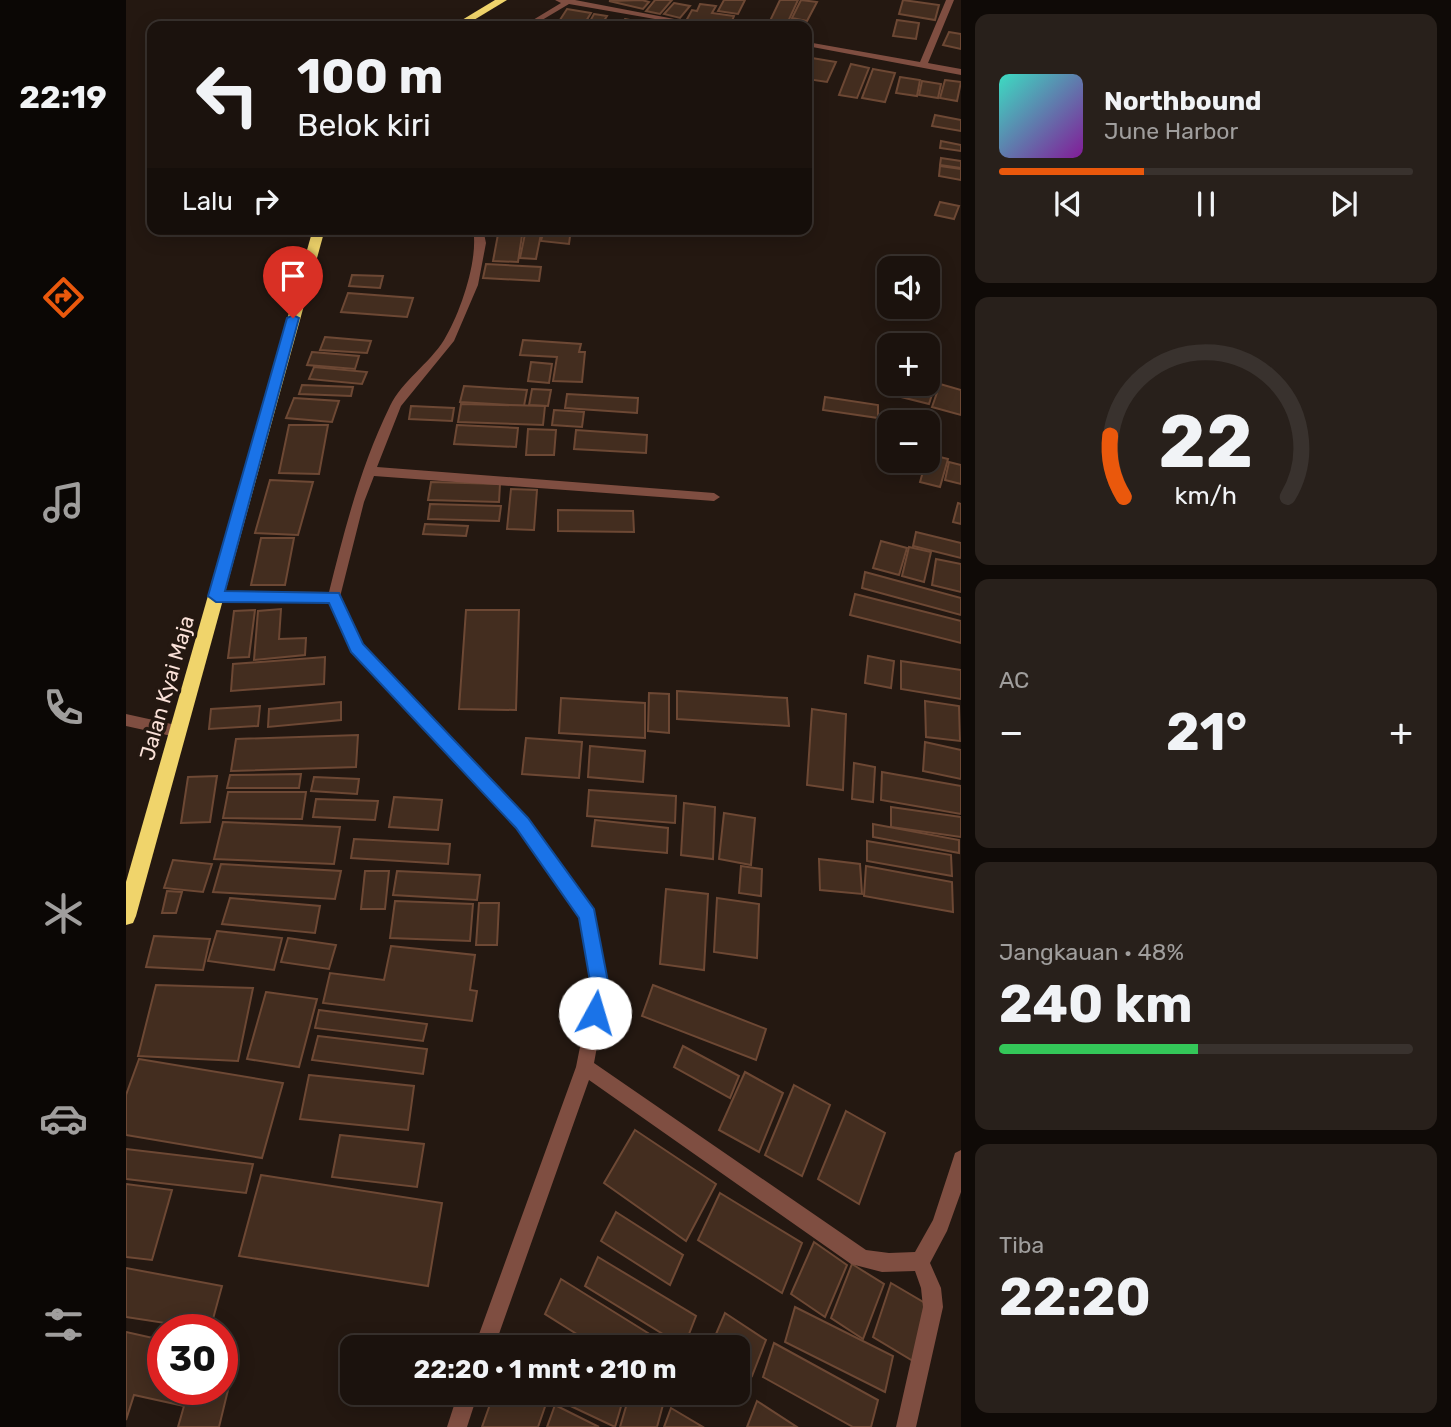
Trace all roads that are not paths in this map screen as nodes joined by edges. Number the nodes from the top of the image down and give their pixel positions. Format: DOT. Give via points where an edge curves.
graph roads {
  1 [pos="502,0"];
  2 [pos="566,0"];
  3 [pos="950,0"];
  4 [pos="466,21"];
  5 [pos="534,21"];
  6 [pos="680,21"];
  7 [pos="812,45"];
  8 [pos="923,65"];
  9 [pos="961,72"];
  10 [pos="317,235"];
  11 [pos="479,235"];
  12 [pos="369,471"];
  13 [pos="714,498"];
  14 [pos="216,596"];
  15 [pos="334,597"];
  16 [pos="126,720"];
  17 [pos="176,731"];
  18 [pos="126,916"];
  19 [pos="585,1067"];
  20 [pos="961,1159"];
  21 [pos="920,1261"];
  22 [pos="489,1335"];
  23 [pos="464,1405"];
  24 [pos="457,1427"];
  25 [pos="906,1427"];
  1 -- 4 [label="main road"];
  2 -- 5 [label="street"];
  2 -- 6 [label="street"];
  3 -- 8 [label="street"];
  7 -- 8 [label="street"];
  8 -- 9 [label="street"];
  10 -- 14 [label="main road, Jalan Kyai Maja"];
  11 -- 12 [label="street" via="473,285 449,341 396,405"];
  12 -- 13 [label="street"];
  12 -- 15 [label="street"];
  14 -- 15 [label="street"];
  14 -- 17 [label="main road, Jalan Kyai Maja"];
  15 -- 19 [label="street" via="357,648 522,823 587,915 600,987"];
  16 -- 17 [label="street"];
  17 -- 18 [label="main road, Jalan Kyai Maja"];
  19 -- 21 [label="street" via="858,1257 895,1265"];
  19 -- 22 [label="street"];
  20 -- 21 [label="street" via="943,1220"];
  21 -- 25 [label="street" via="933,1307"];
  23 -- 24 [label="street"];
}
